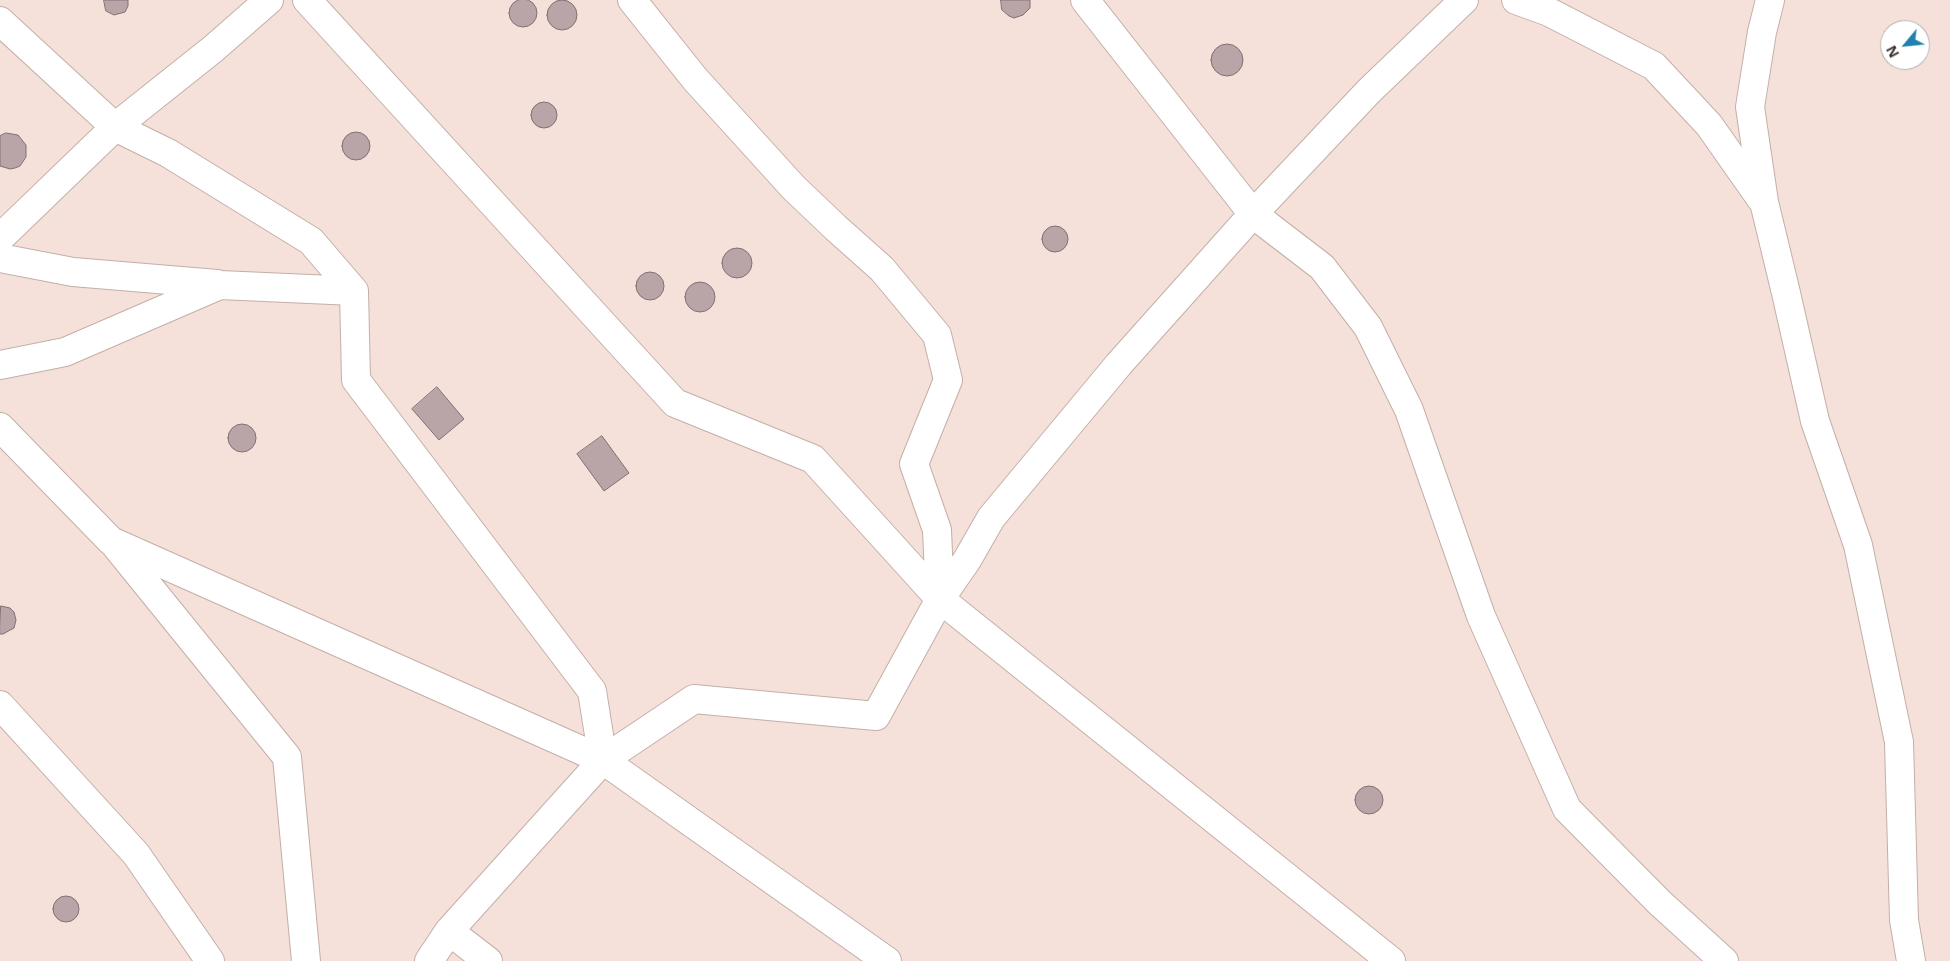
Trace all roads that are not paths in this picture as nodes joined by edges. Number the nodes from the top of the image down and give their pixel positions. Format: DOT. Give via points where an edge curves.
graph roads {
  1 [pos="269,0"];
  2 [pos="307,0"];
  3 [pos="632,0"];
  4 [pos="1084,0"];
  5 [pos="1464,0"];
  6 [pos="1516,0"];
  7 [pos="1770,0"];
  8 [pos="0,21"];
  9 [pos="115,127"];
  10 [pos="1764,202"];
  11 [pos="1253,214"];
  12 [pos="0,238"];
  13 [pos="0,258"];
  14 [pos="220,285"];
  15 [pos="354,291"];
  16 [pos="0,365"];
  17 [pos="0,427"];
  18 [pos="112,541"];
  19 [pos="940,599"];
  20 [pos="0,705"];
  21 [pos="603,760"];
  22 [pos="449,931"];
  23 [pos="210,961"];
  24 [pos="306,961"];
  25 [pos="429,961"];
  26 [pos="488,961"];
  27 [pos="887,961"];
  28 [pos="1391,961"];
  29 [pos="1724,961"];
  30 [pos="1911,961"];
  1 -- 9 [label="street"];
  2 -- 19 [label="street" via="674,402 813,460"];
  3 -- 19 [label="street" via="695,79 793,187 882,269 937,335 948,380 914,464 937,530"];
  4 -- 11 [label="street"];
  5 -- 11 [label="street" via="1369,91"];
  6 -- 10 [label="street" via="1549,12 1654,66 1709,125"];
  7 -- 10 [label="street" via="1750,107"];
  8 -- 9 [label="street"];
  9 -- 12 [label="street"];
  9 -- 15 [label="street" via="168,153 310,241"];
  10 -- 30 [label="street" via="1815,421 1858,545 1899,742 1904,920"];
  11 -- 19 [label="street" via="1119,364 991,518"];
  11 -- 29 [label="street" via="1322,267 1368,327 1409,410 1481,616 1567,809 1660,903"];
  13 -- 14 [label="street" via="73,272"];
  14 -- 15 [label="street"];
  14 -- 16 [label="street" via="65,352"];
  15 -- 21 [label="street" via="356,380 592,691"];
  17 -- 18 [label="street"];
  18 -- 21 [label="street"];
  18 -- 24 [label="street" via="287,757"];
  19 -- 21 [label="street" via="876,716 694,699"];
  19 -- 28 [label="street"];
  20 -- 23 [label="street" via="136,854"];
  21 -- 22 [label="street"];
  21 -- 27 [label="street"];
  22 -- 25 [label="street"];
  22 -- 26 [label="street"];
}
